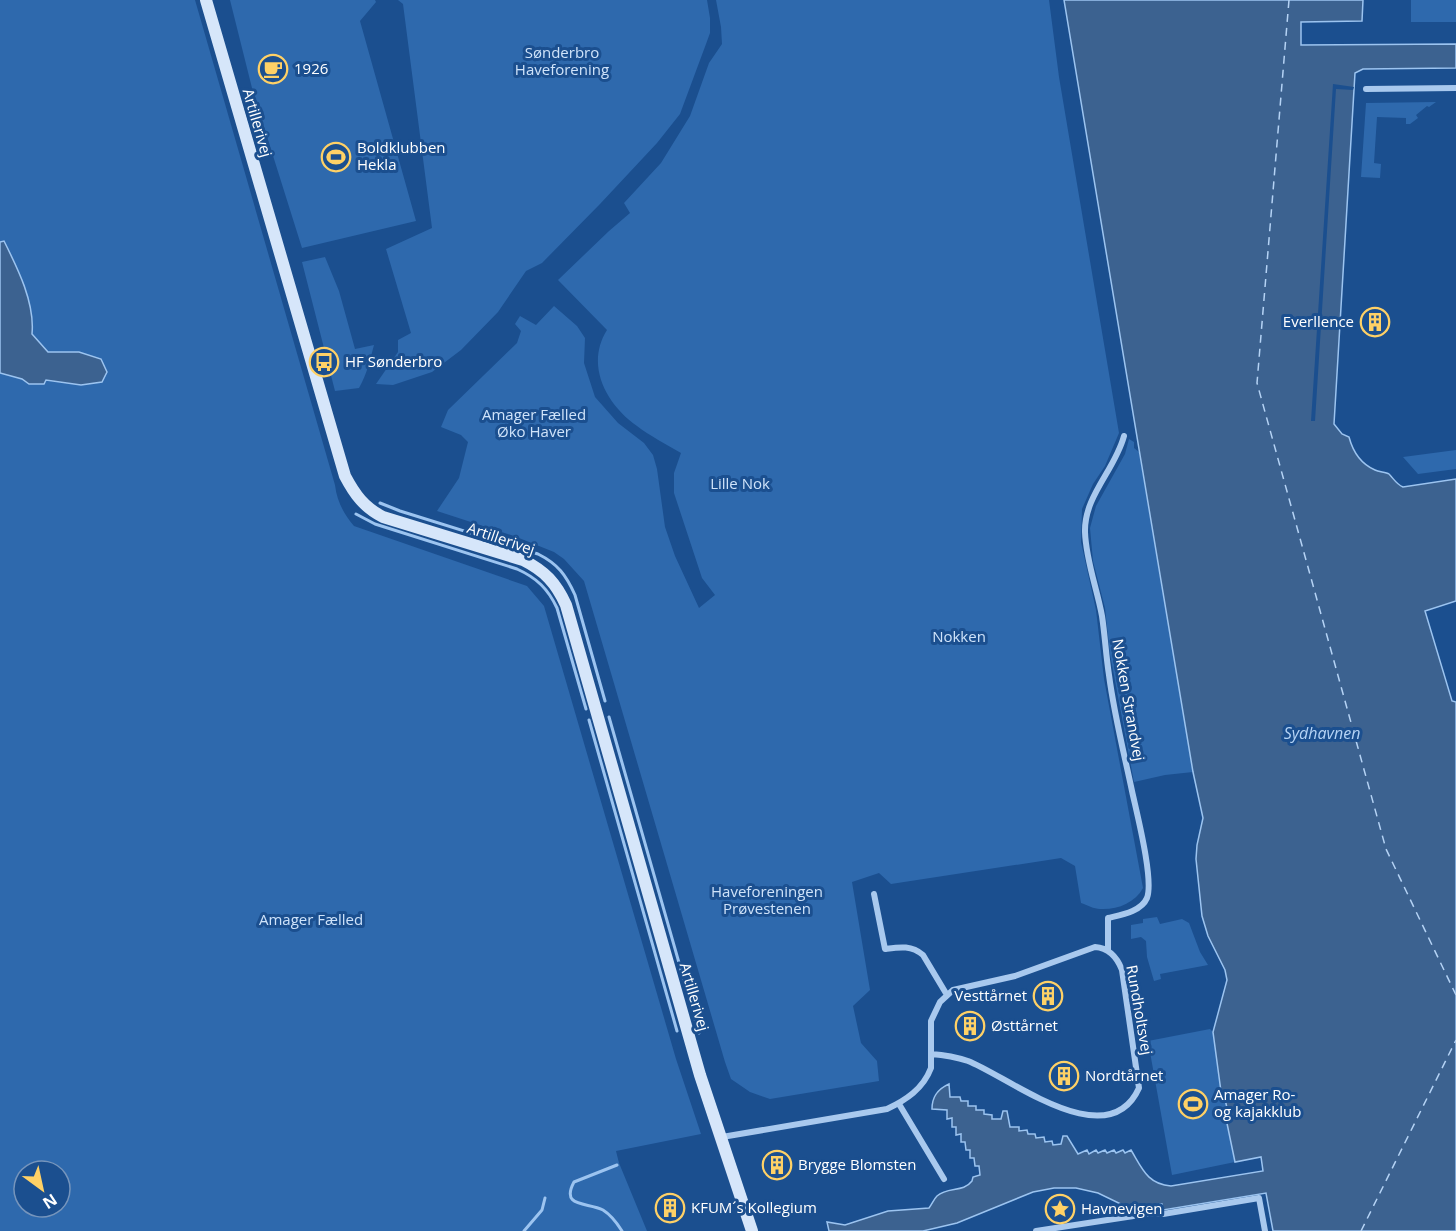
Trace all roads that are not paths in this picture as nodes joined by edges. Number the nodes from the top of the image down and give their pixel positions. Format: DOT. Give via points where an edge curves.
graph roads {
  1 [pos="206,0"];
  2 [pos="1366,88"];
  3 [pos="1456,88"];
  4 [pos="1124,436"];
  5 [pos="874,894"];
  6 [pos="1108,951"];
  7 [pos="947,995"];
  8 [pos="932,1053"];
  9 [pos="899,1104"];
  10 [pos="722,1137"];
  11 [pos="944,1179"];
  12 [pos="752,1231"];
  13 [pos="1036,1231"];
  14 [pos="1265,1231"];
  1 -- 10 [label="street, Artillerivej" via="345,476 353,492 383,517 523,560 551,578 562,596"];
  2 -- 3 [label="street"];
  4 -- 6 [label="street, Nokken Strandvej" via="1120,451 1093,496 1085,529 1150,888 1138,908 1108,918"];
  5 -- 7 [label="street" via="885,949 902,947 917,951"];
  6 -- 7 [label="street, Rundholtsvej" via="1089,948 1015,976 960,987"];
  6 -- 8 [label="street, Rundholtsvej" via="1122,970 1138,1075 1136,1096 1124,1108 1106,1116 1066,1110 969,1062"];
  7 -- 8 [label="street" via="934,1010 931,1021"];
  8 -- 9 [label="street" via="926,1079"];
  9 -- 10 [label="street"];
  9 -- 11 [label="street"];
  10 -- 12 [label="street, Artillerivej"];
  13 -- 14 [label="street" via="1259,1198"];
}
